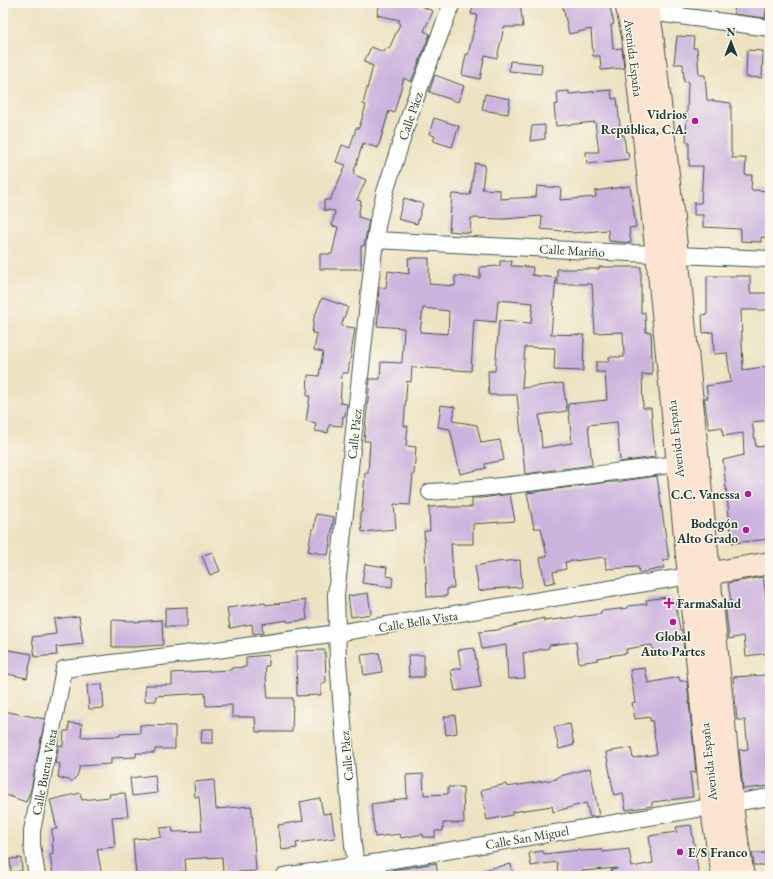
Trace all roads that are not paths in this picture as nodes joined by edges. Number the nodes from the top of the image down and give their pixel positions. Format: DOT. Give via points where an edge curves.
graph roads {
  1 [pos="452,3"];
  2 [pos="626,3"];
  3 [pos="648,8"];
  4 [pos="770,28"];
  5 [pos="375,240"];
  6 [pos="667,255"];
  7 [pos="770,259"];
  8 [pos="678,464"];
  9 [pos="430,492"];
  10 [pos="770,563"];
  11 [pos="699,575"];
  12 [pos="337,633"];
  13 [pos="64,669"];
  14 [pos="770,796"];
  15 [pos="722,804"];
  16 [pos="357,871"];
  17 [pos="37,876"];
  18 [pos="284,876"];
  19 [pos="723,876"];
  20 [pos="743,876"];
  1 -- 5 [label="street, Calle Páez" via="408,120 385,192"];
  2 -- 6 [label="main road, Avenida España"];
  3 -- 4 [label="street"];
  3 -- 6 [label="main road, Avenida España" via="652,33"];
  5 -- 6 [label="street, Calle Mariño"];
  5 -- 12 [label="street, Calle Páez" via="336,595"];
  6 -- 7 [label="street, Calle Mariño"];
  6 -- 8 [label="main road, Avenida España"];
  6 -- 11 [label="main road, Avenida España"];
  8 -- 9 [label="street"];
  8 -- 11 [label="main road, Avenida España"];
  10 -- 11 [label="main road, Calle Bella Vista"];
  11 -- 12 [label="street, Calle Bella Vista"];
  11 -- 15 [label="main road, Avenida España"];
  12 -- 13 [label="street, Calle Bella Vista"];
  12 -- 16 [label="street, Calle Páez"];
  13 -- 17 [label="street, Calle Buena Vista" via="32,831"];
  14 -- 15 [label="street, Calle San Miguel"];
  15 -- 16 [label="street, Calle San Miguel"];
  15 -- 19 [label="main road, Avenida España"];
  15 -- 20 [label="main road, Avenida España" via="734,822"];
  16 -- 18 [label="street, Calle San Miguel"];
}
